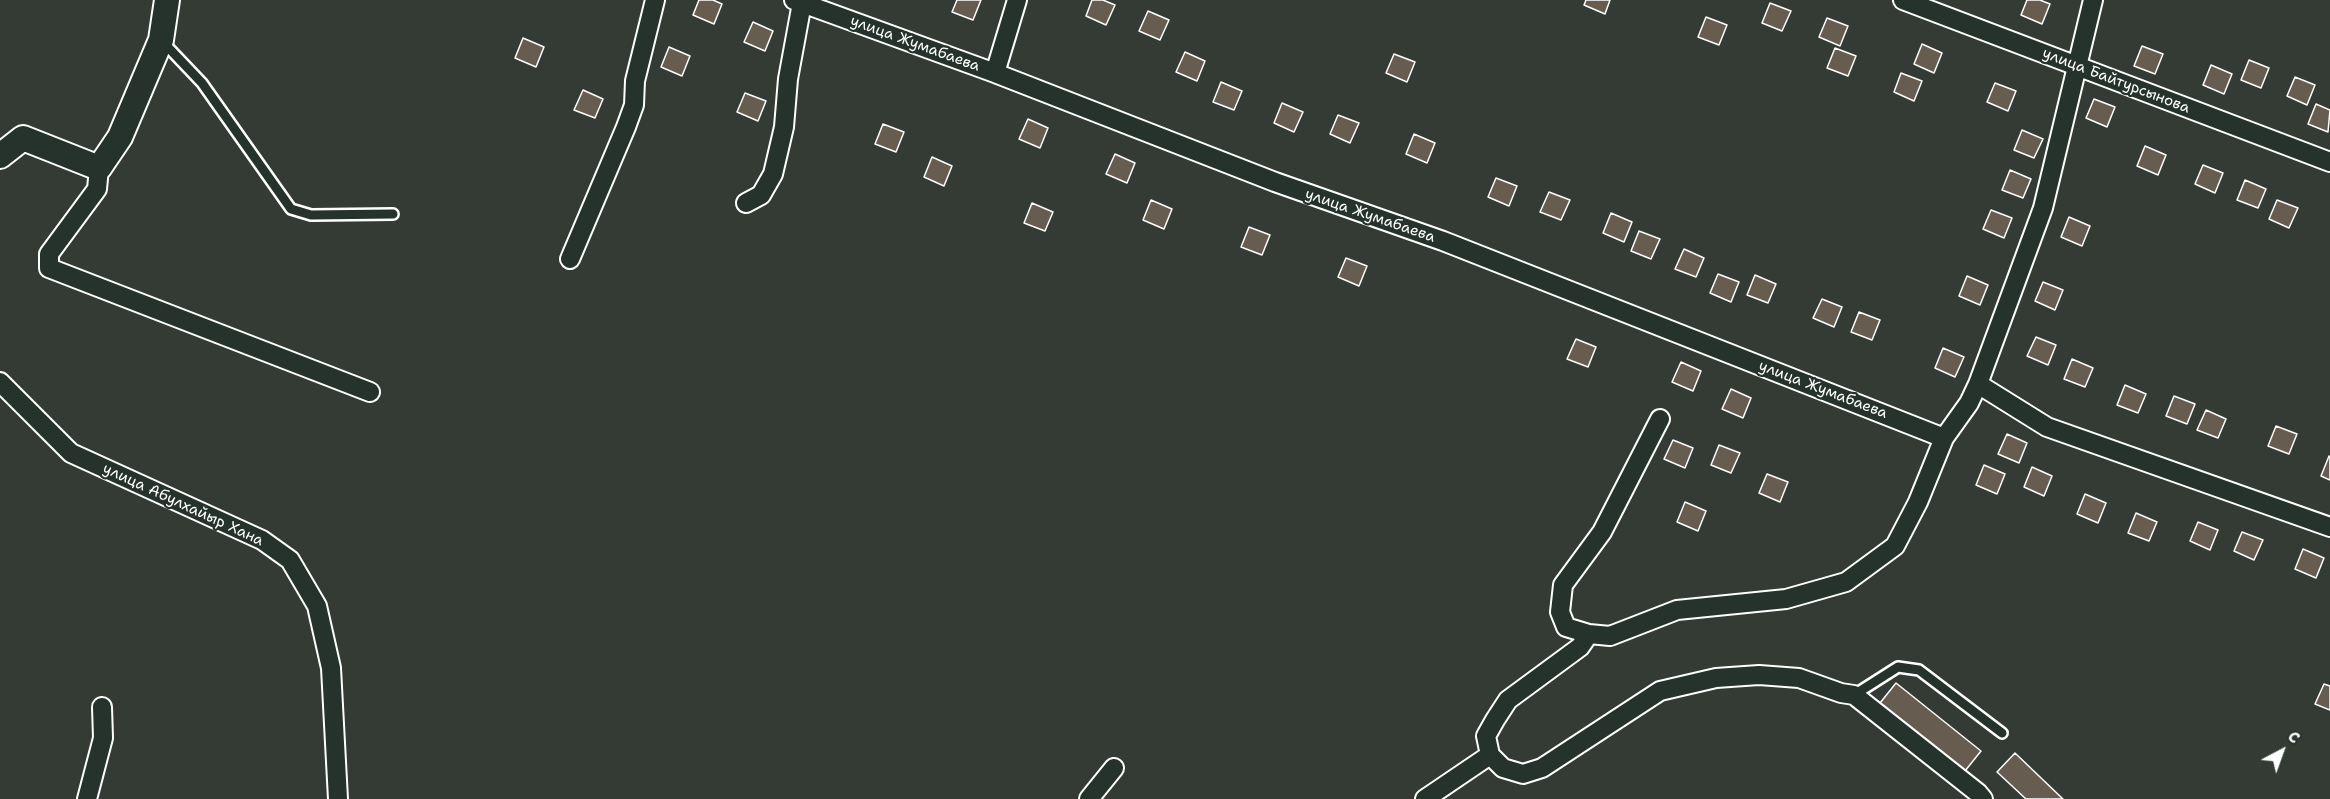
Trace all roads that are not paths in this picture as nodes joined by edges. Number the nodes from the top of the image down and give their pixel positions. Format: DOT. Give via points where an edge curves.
graph roads {
  1 [pos="167,0"];
  2 [pos="655,0"];
  3 [pos="1017,0"];
  4 [pos="1903,0"];
  5 [pos="2093,0"];
  6 [pos="798,1"];
  7 [pos="161,40"];
  8 [pos="2078,67"];
  9 [pos="995,72"];
  10 [pos="0,156"];
  11 [pos="2330,162"];
  12 [pos="99,168"];
  13 [pos="746,203"];
  14 [pos="393,214"];
  15 [pos="570,259"];
  16 [pos="0,382"];
  17 [pos="1978,384"];
  18 [pos="370,392"];
  19 [pos="1660,419"];
  20 [pos="1944,438"];
  21 [pos="2330,527"];
  22 [pos="1589,634"];
  23 [pos="1854,695"];
  24 [pos="102,707"];
  25 [pos="2002,733"];
  26 [pos="1490,755"];
  27 [pos="1114,768"];
  28 [pos="87,799"];
  29 [pos="338,799"];
  30 [pos="1089,799"];
  31 [pos="1425,799"];
  32 [pos="1983,799"];
  1 -- 7 [label="street"];
  2 -- 15 [label="street" via="635,81 634,105"];
  3 -- 9 [label="street"];
  4 -- 8 [label="street, улица Байтурсынова"];
  5 -- 8 [label="street"];
  6 -- 9 [label="street, улица Жумабаева"];
  6 -- 13 [label="street" via="784,127 773,174 761,195"];
  7 -- 12 [label="street" via="120,137"];
  7 -- 14 [label="lane" via="202,83 291,209 311,215"];
  8 -- 11 [label="street, улица Байтурсынова"];
  8 -- 17 [label="street" via="2043,208"];
  9 -- 20 [label="street, улица Жумабаева" via="1275,182 1443,241"];
  10 -- 12 [label="street" via="23,138"];
  12 -- 18 [label="street" via="97,189 49,254 49,268"];
  16 -- 29 [label="street, улица Абулхайыр Хана" via="71,453 262,540 290,560 316,606 331,668"];
  17 -- 20 [label="street"];
  17 -- 21 [label="street" via="2047,427"];
  19 -- 22 [label="street" via="1602,532 1563,585 1560,612 1566,627"];
  20 -- 22 [label="street" via="1895,546 1846,582 1786,599 1677,610 1610,636"];
  22 -- 26 [label="street" via="1580,647 1508,700 1486,736"];
  23 -- 25 [label="lane" via="1898,668 1918,670"];
  23 -- 26 [label="street" via="1799,678 1716,678 1660,692 1542,768 1523,774 1503,768"];
  23 -- 32 [label="street"];
  24 -- 28 [label="street" via="103,738"];
  26 -- 31 [label="street"];
  27 -- 30 [label="street"];
}
